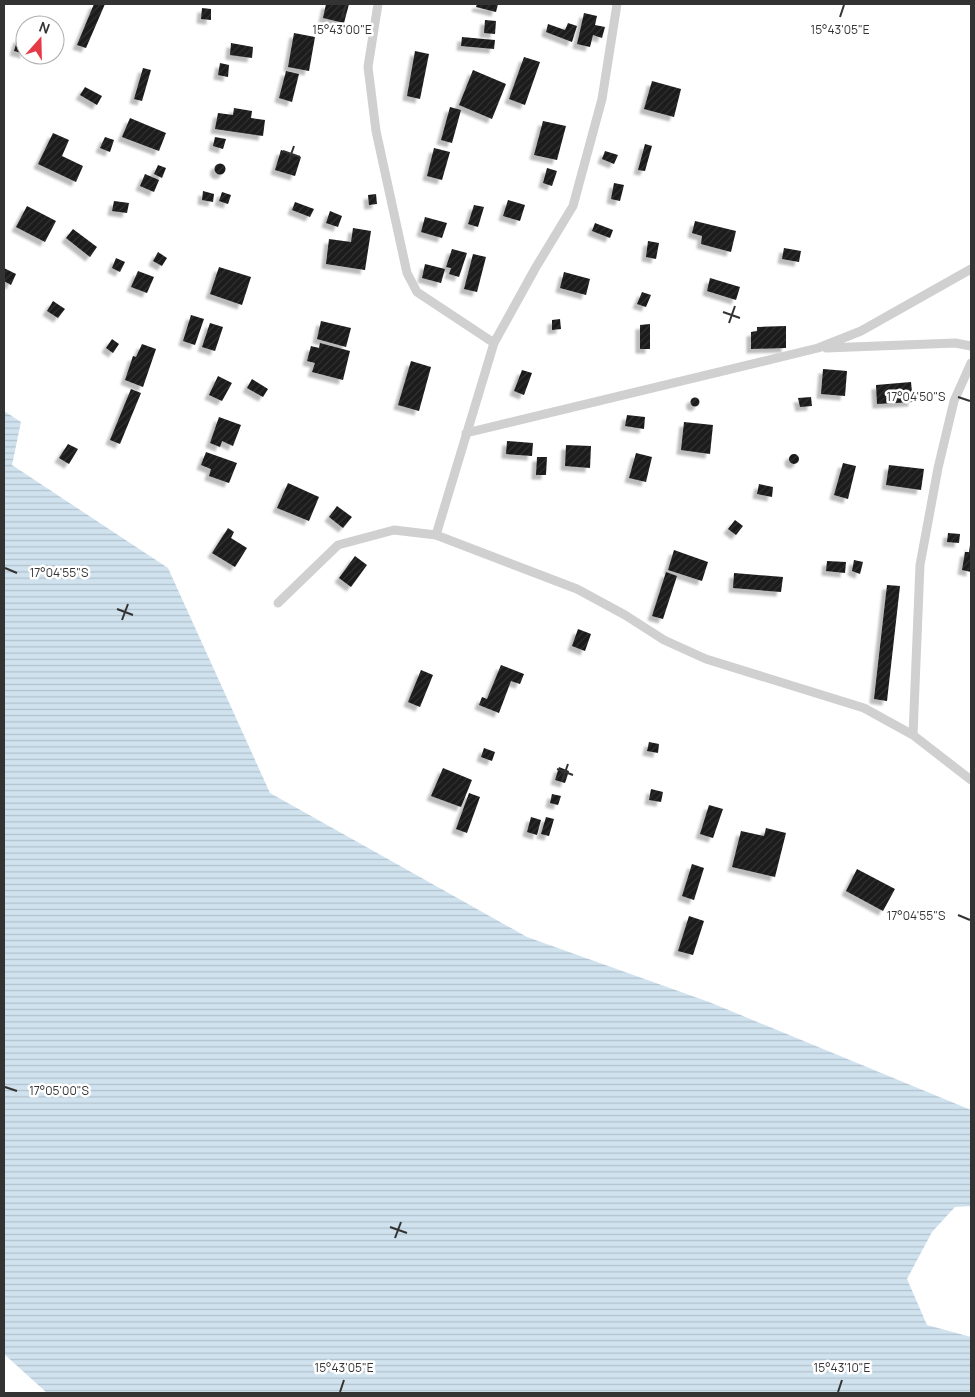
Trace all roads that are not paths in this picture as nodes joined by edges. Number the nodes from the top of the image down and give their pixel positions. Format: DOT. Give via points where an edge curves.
graph roads {
  1 [pos="378,4"];
  2 [pos="616,4"];
  3 [pos="971,270"];
  4 [pos="494,343"];
  5 [pos="971,346"];
  6 [pos="818,348"];
  7 [pos="971,362"];
  8 [pos="466,433"];
  9 [pos="436,535"];
  10 [pos="278,603"];
  11 [pos="913,735"];
  12 [pos="971,780"];
  1 -- 4 [label="lane" via="368,67 376,131 407,273 417,292"];
  2 -- 4 [label="lane" via="602,99 573,206"];
  3 -- 6 [label="lane" via="861,331"];
  4 -- 8 [label="lane"];
  5 -- 6 [label="lane" via="955,343"];
  6 -- 8 [label="lane"];
  7 -- 11 [label="lane" via="954,401 920,565"];
  8 -- 9 [label="lane"];
  9 -- 10 [label="lane" via="394,530 338,544"];
  9 -- 11 [label="lane" via="577,589 664,640 706,659 864,708"];
  11 -- 12 [label="lane"];
}
